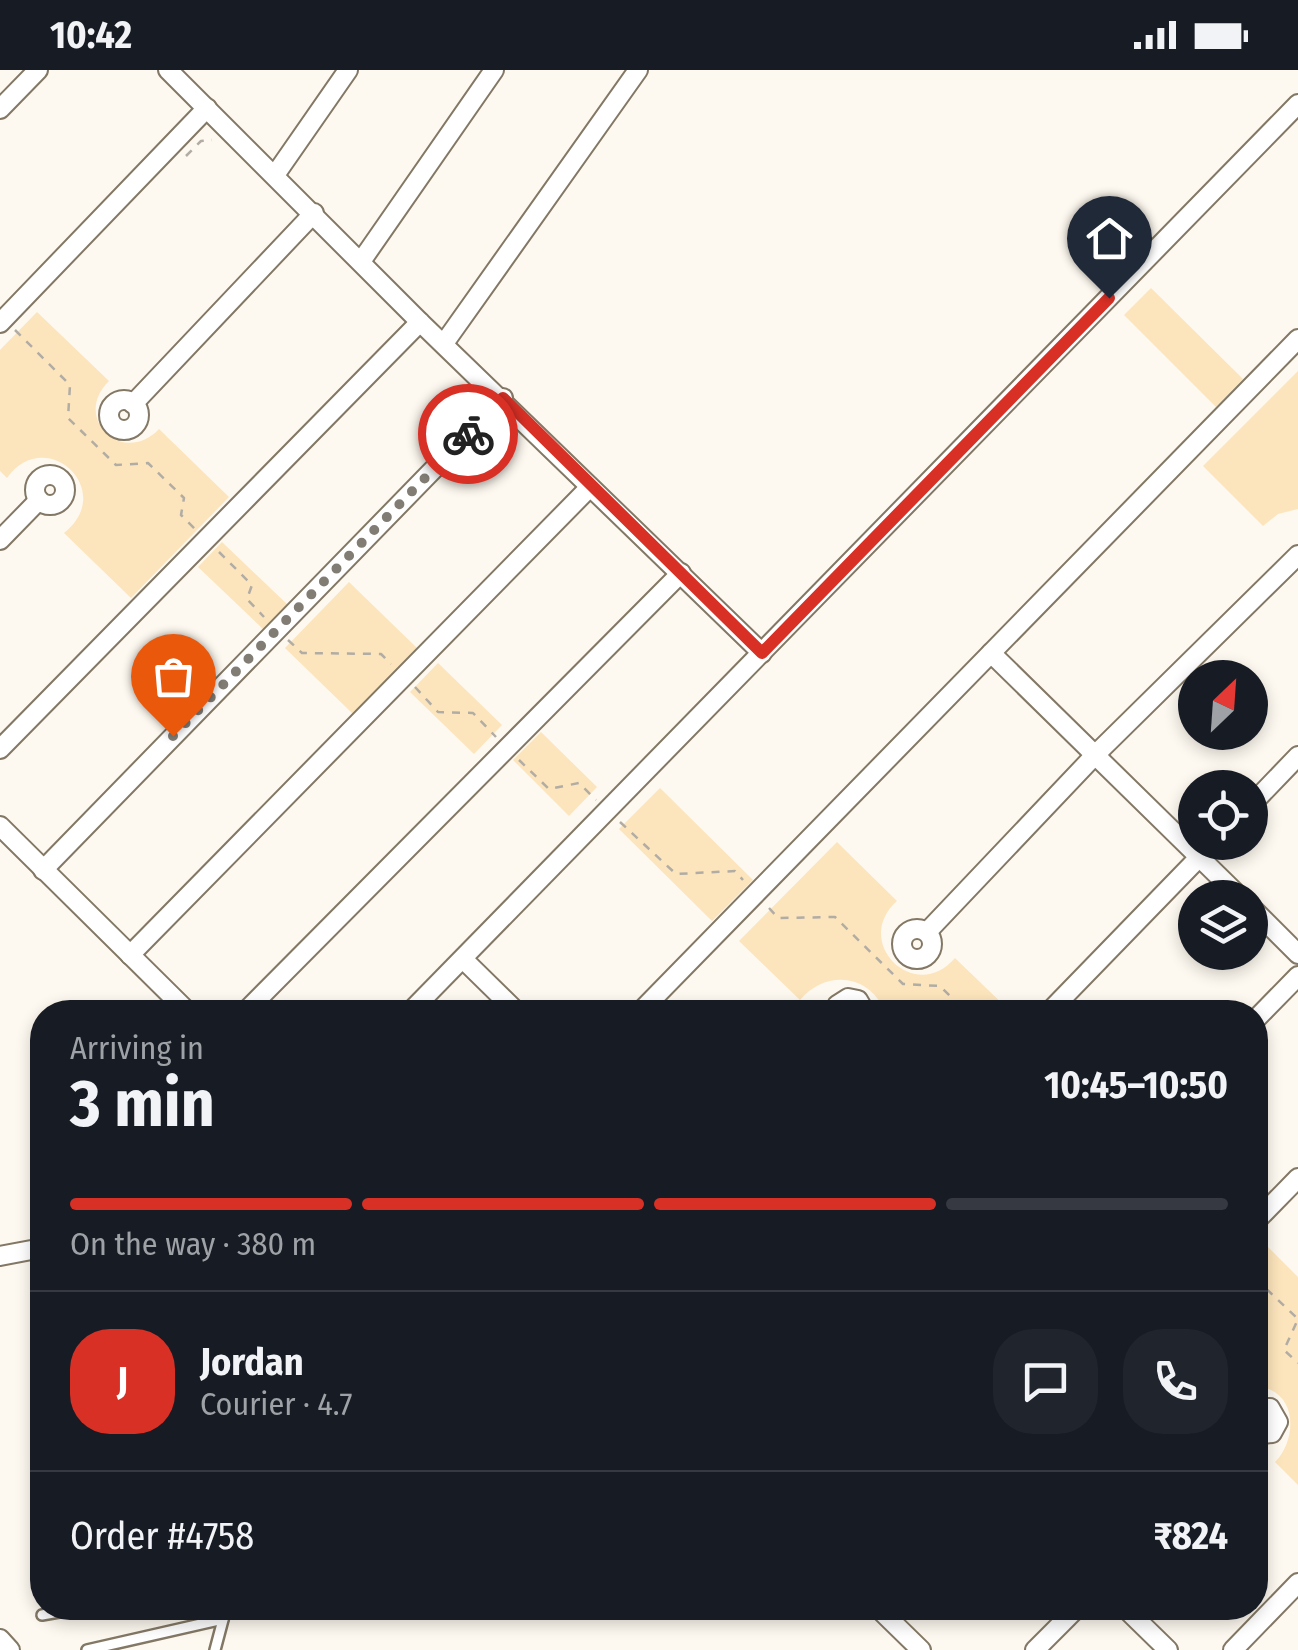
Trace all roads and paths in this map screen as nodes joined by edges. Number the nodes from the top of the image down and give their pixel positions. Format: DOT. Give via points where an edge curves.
graph roads {
  1 [pos="38,70"];
  2 [pos="168,70"];
  3 [pos="348,70"];
  4 [pos="494,70"];
  5 [pos="638,70"];
  6 [pos="1298,104"];
  7 [pos="207,108"];
  8 [pos="0,109"];
  9 [pos="275,174"];
  10 [pos="314,213"];
  11 [pos="362,260"];
  12 [pos="2,321"];
  13 [pos="420,322"];
  14 [pos="1298,339"];
  15 [pos="445,342"];
  16 [pos="503,398"];
  17 [pos="133,404"];
  18 [pos="590,486"];
  19 [pos="39,500"];
  20 [pos="1298,536"];
  21 [pos="0,540"];
  22 [pos="206,540"];
  23 [pos="1298,554"];
  24 [pos="682,573"];
  25 [pos="277,630"];
  26 [pos="992,652"];
  27 [pos="762,653"];
  28 [pos="404,676"];
  29 [pos="507,748"];
  30 [pos="0,750"];
  31 [pos="1095,755"];
  32 [pos="1298,756"];
  33 [pos="1268,787"];
  34 [pos="608,811"];
  35 [pos="0,826"];
  36 [pos="1178,836"];
  37 [pos="1197,860"];
  38 [pos="1203,860"];
  39 [pos="43,870"];
  40 [pos="1223,880"];
  41 [pos="756,893"];
  42 [pos="1268,924"];
  43 [pos="926,932"];
  44 [pos="1298,954"];
  45 [pos="130,956"];
  46 [pos="463,959"];
  47 [pos="1298,976"];
  48 [pos="186,1000"];
  49 [pos="257,1000"];
  50 [pos="422,1000"];
  51 [pos="506,1000"];
  52 [pos="652,1000"];
  53 [pos="954,1000"];
  54 [pos="1060,1000"];
  55 [pos="1268,1007"];
  56 [pos="1298,1178"];
  57 [pos="1268,1209"];
  58 [pos="30,1250"];
  59 [pos="0,1256"];
  60 [pos="1268,1290"];
  61 [pos="1298,1364"];
  62 [pos="1268,1408"];
  63 [pos="1268,1433"];
  64 [pos="1298,1583"];
  65 [pos="1268,1614"];
  66 [pos="223,1620"];
  67 [pos="890,1620"];
  68 [pos="1065,1620"];
  69 [pos="1137,1620"];
  70 [pos="1262,1620"];
  71 [pos="0,1640"];
  72 [pos="10,1650"];
  73 [pos="87,1650"];
  74 [pos="215,1650"];
  75 [pos="921,1650"];
  76 [pos="1035,1650"];
  77 [pos="1168,1650"];
  78 [pos="1233,1650"];
  1 -- 8 [label="street"];
  2 -- 7 [label="street"];
  3 -- 9 [label="street"];
  4 -- 11 [label="street"];
  5 -- 15 [label="street"];
  6 -- 27 [label="street"];
  7 -- 9 [label="street"];
  7 -- 12 [label="street"];
  9 -- 10 [label="street"];
  10 -- 11 [label="street"];
  10 -- 17 [label="street"];
  11 -- 13 [label="street"];
  12 -- 22 [label="path" via="70,386 68,418 116,465 148,463 184,498 181,515"];
  13 -- 15 [label="street"];
  13 -- 22 [label="street"];
  14 -- 26 [label="street"];
  15 -- 16 [label="street"];
  16 -- 18 [label="street"];
  16 -- 25 [label="street"];
  18 -- 24 [label="street"];
  18 -- 28 [label="street"];
  19 -- 21 [label="street"];
  20 -- 23 [label="street"];
  22 -- 25 [label="path" via="252,585 247,599"];
  22 -- 30 [label="street"];
  23 -- 31 [label="street"];
  24 -- 27 [label="street"];
  24 -- 29 [label="street"];
  25 -- 28 [label="path" via="302,652 381,654"];
  25 -- 39 [label="street"];
  26 -- 31 [label="street"];
  26 -- 41 [label="street"];
  27 -- 34 [label="street"];
  28 -- 29 [label="path" via="438,712 473,713"];
  28 -- 45 [label="street"];
  29 -- 34 [label="path" via="550,790 579,782"];
  29 -- 49 [label="street"];
  31 -- 36 [label="street"];
  31 -- 43 [label="street"];
  32 -- 33 [label="street"];
  34 -- 41 [label="path" via="676,874 735,872"];
  34 -- 46 [label="street"];
  35 -- 39 [label="street"];
  37 -- 54 [label="street"];
  38 -- 40 [label="street"];
  39 -- 45 [label="street"];
  41 -- 52 [label="street"];
  41 -- 53 [label="path" via="778,918 835,917 903,984 940,986"];
  42 -- 44 [label="street"];
  45 -- 48 [label="street"];
  46 -- 50 [label="street"];
  46 -- 51 [label="street"];
  47 -- 55 [label="street"];
  56 -- 57 [label="street"];
  58 -- 59 [label="street"];
  60 -- 61 [label="path" via="1298,1319 1284,1350"];
  62 -- 63 [label="street" via="1278,1422"];
  64 -- 65 [label="street"];
  66 -- 73 [label="lane"];
  66 -- 74 [label="lane"];
  67 -- 75 [label="street"];
  68 -- 76 [label="street"];
  69 -- 77 [label="street"];
  70 -- 78 [label="street"];
  71 -- 72 [label="street"];
}
